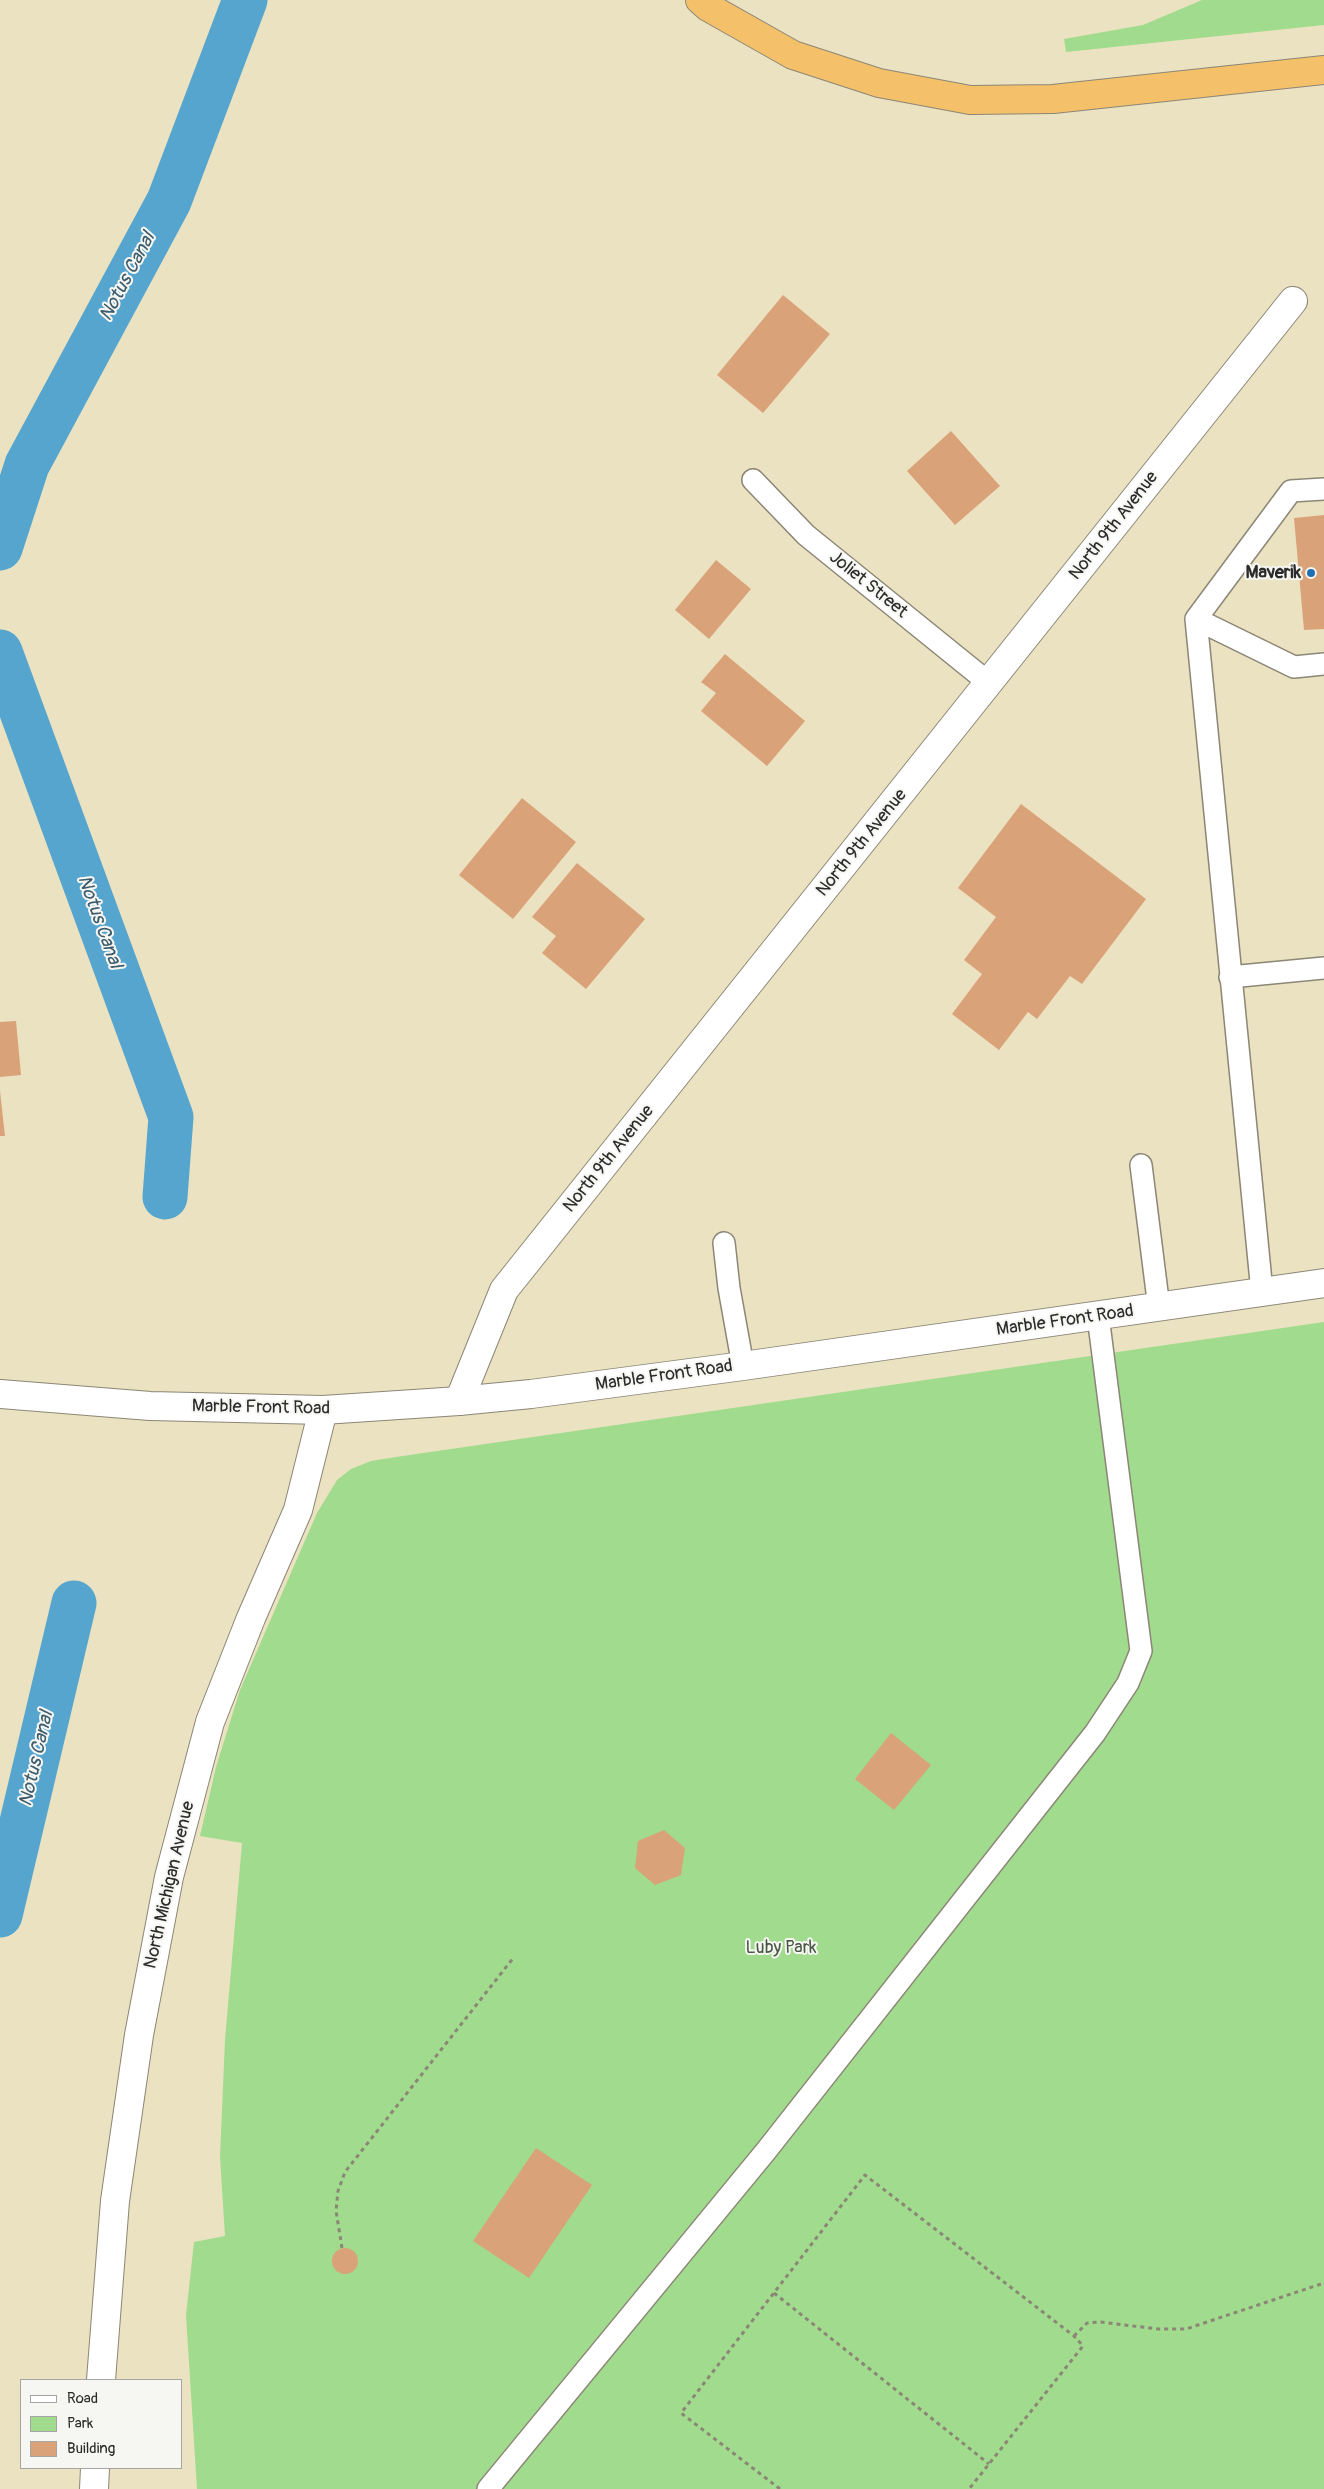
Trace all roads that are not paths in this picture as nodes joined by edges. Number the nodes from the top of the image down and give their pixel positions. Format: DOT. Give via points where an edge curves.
graph roads {
  1 [pos="700,0"];
  2 [pos="1324,70"];
  3 [pos="1293,301"];
  4 [pos="753,480"];
  5 [pos="1324,489"];
  6 [pos="1196,619"];
  7 [pos="1324,664"];
  8 [pos="989,683"];
  9 [pos="1324,968"];
  10 [pos="1230,977"];
  11 [pos="1142,1165"];
  12 [pos="724,1243"];
  13 [pos="1324,1283"];
  14 [pos="1262,1292"];
  15 [pos="1159,1308"];
  16 [pos="1098,1316"];
  17 [pos="743,1366"];
  18 [pos="0,1394"];
  19 [pos="459,1401"];
  20 [pos="323,1410"];
  21 [pos="101,2379"];
  22 [pos="95,2469"];
  23 [pos="94,2489"];
  24 [pos="488,2489"];
  1 -- 2 [label="highway" via="794,55 879,83 970,100 1053,99"];
  3 -- 8 [label="street, North 9th Avenue"];
  4 -- 8 [label="lane, Joliet Street" via="806,535"];
  5 -- 6 [label="lane" via="1291,492"];
  6 -- 7 [label="lane" via="1294,667"];
  6 -- 10 [label="lane"];
  8 -- 19 [label="street, North 9th Avenue" via="504,1290"];
  9 -- 10 [label="lane"];
  10 -- 14 [label="lane"];
  11 -- 15 [label="lane"];
  12 -- 17 [label="lane"];
  13 -- 14 [label="street, Marble Front Road"];
  14 -- 15 [label="street, Marble Front Road"];
  15 -- 16 [label="street, Marble Front Road"];
  16 -- 17 [label="street, Marble Front Road"];
  16 -- 24 [label="lane" via="1141,1652 1128,1683 1095,1733 766,2151"];
  17 -- 19 [label="street, Marble Front Road"];
  18 -- 20 [label="street, Marble Front Road" via="150,1406"];
  19 -- 20 [label="street, Marble Front Road"];
  20 -- 21 [label="street, North Michigan Avenue" via="298,1510 210,1722 169,1876 139,2035 115,2201"];
  22 -- 23 [label="street"];
}
